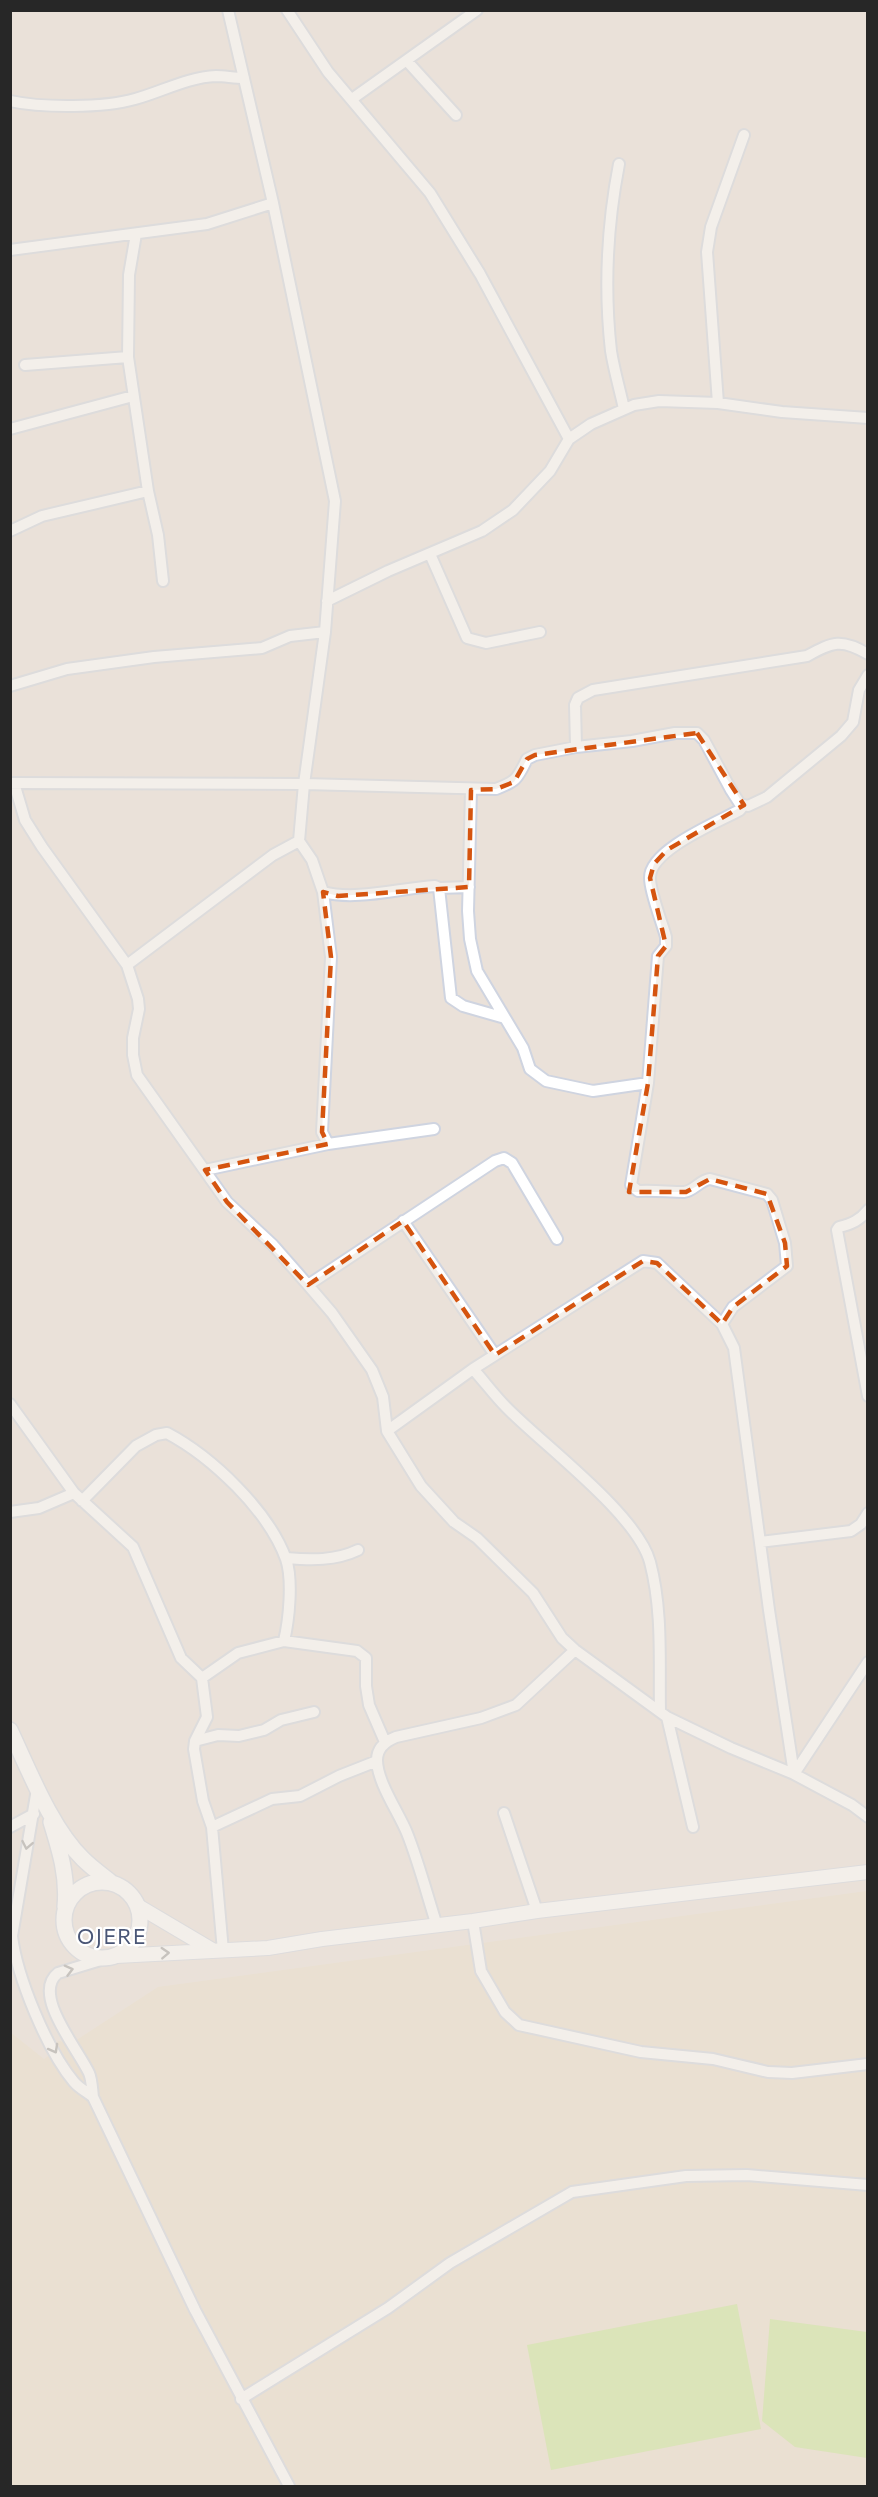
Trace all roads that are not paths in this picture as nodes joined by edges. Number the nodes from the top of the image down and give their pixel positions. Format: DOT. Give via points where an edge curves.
graph roads {
  1 [pos="228,10"];
  2 [pos="287,10"];
  3 [pos="477,10"];
  4 [pos="407,61"];
  5 [pos="244,78"];
  6 [pos="352,99"];
  7 [pos="10,101"];
  8 [pos="456,115"];
  9 [pos="744,135"];
  10 [pos="619,164"];
  11 [pos="273,203"];
  12 [pos="136,234"];
  13 [pos="10,250"];
  14 [pos="128,357"];
  15 [pos="25,365"];
  16 [pos="133,396"];
  17 [pos="718,403"];
  18 [pos="624,409"];
  19 [pos="867,418"];
  20 [pos="10,429"];
  21 [pos="569,439"];
  22 [pos="148,491"];
  23 [pos="10,531"];
  24 [pos="430,554"];
  25 [pos="163,581"];
  26 [pos="327,601"];
  27 [pos="326,632"];
  28 [pos="540,632"];
  29 [pos="867,654"];
  30 [pos="867,675"];
  31 [pos="10,686"];
  32 [pos="576,747"];
  33 [pos="12,783"];
  34 [pos="304,784"];
  35 [pos="471,790"];
  36 [pos="744,805"];
  37 [pos="299,841"];
  38 [pos="469,887"];
  39 [pos="438,888"];
  40 [pos="324,892"];
  41 [pos="127,965"];
  42 [pos="505,1018"];
  43 [pos="648,1083"];
  44 [pos="434,1129"];
  45 [pos="328,1144"];
  46 [pos="205,1170"];
  47 [pos="867,1210"];
  48 [pos="403,1221"];
  49 [pos="557,1239"];
  50 [pos="308,1285"];
  51 [pos="722,1324"];
  52 [pos="495,1355"];
  53 [pos="473,1369"];
  54 [pos="867,1396"];
  55 [pos="10,1404"];
  56 [pos="387,1431"];
  57 [pos="78,1497"];
  58 [pos="10,1512"];
  59 [pos="867,1513"];
  60 [pos="760,1542"];
  61 [pos="358,1550"];
  62 [pos="286,1558"];
  63 [pos="284,1641"];
  64 [pos="575,1650"];
  65 [pos="867,1662"];
  66 [pos="201,1678"];
  67 [pos="314,1712"];
  68 [pos="664,1715"];
  69 [pos="10,1730"];
  70 [pos="195,1740"];
  71 [pos="385,1742"];
  72 [pos="377,1761"];
  73 [pos="794,1774"];
  74 [pos="38,1788"];
  75 [pos="45,1802"];
  76 [pos="504,1813"];
  77 [pos="34,1814"];
  78 [pos="867,1817"];
  79 [pos="10,1827"];
  80 [pos="212,1827"];
  81 [pos="693,1827"];
  82 [pos="867,1872"];
  83 [pos="112,1883"];
  84 [pos="15,1893"];
  85 [pos="138,1906"];
  86 [pos="65,1910"];
  87 [pos="537,1911"];
  88 [pos="473,1922"];
  89 [pos="438,1926"];
  90 [pos="219,1951"];
  91 [pos="110,1957"];
  92 [pos="867,2064"];
  93 [pos="93,2097"];
  94 [pos="867,2185"];
  95 [pos="241,2399"];
  96 [pos="289,2487"];
  1 -- 5 [label="street"];
  2 -- 6 [label="street" via="328,72"];
  3 -- 4 [label="street"];
  4 -- 6 [label="street"];
  4 -- 8 [label="street"];
  5 -- 7 [label="street" via="214,76 104,105"];
  5 -- 11 [label="street"];
  6 -- 21 [label="street" via="430,193 480,274"];
  9 -- 17 [label="street" via="711,227 707,252"];
  10 -- 18 [label="street" via="609,226 607,296 612,353"];
  11 -- 12 [label="street" via="207,224"];
  11 -- 26 [label="street" via="335,501"];
  12 -- 13 [label="street"];
  12 -- 14 [label="street" via="129,275"];
  14 -- 15 [label="street"];
  14 -- 16 [label="street"];
  16 -- 20 [label="street"];
  16 -- 22 [label="street"];
  17 -- 18 [label="street" via="659,401"];
  17 -- 19 [label="street"];
  18 -- 21 [label="street"];
  21 -- 24 [label="street" via="550,471 513,510 482,531"];
  22 -- 23 [label="street" via="42,516"];
  22 -- 25 [label="street"];
  24 -- 26 [label="street"];
  24 -- 28 [label="street" via="467,638 486,643"];
  26 -- 27 [label="street"];
  27 -- 31 [label="street" via="290,636 262,648 67,669"];
  27 -- 34 [label="street"];
  29 -- 32 [label="street" via="852,645 832,642 807,656 593,690 578,698 575,705"];
  30 -- 36 [label="street" via="859,690 853,722 841,736 767,797"];
  32 -- 35 [label="street" via="527,759 521,776 514,782 496,789"];
  32 -- 36 [label="street" via="675,733 697,734 730,790"];
  33 -- 34 [label="street"];
  33 -- 41 [label="street" via="25,820"];
  34 -- 35 [label="street"];
  34 -- 37 [label="street"];
  35 -- 38 [label="street"];
  36 -- 43 [label="street" via="668,850 654,864 650,878 666,946 658,956"];
  37 -- 40 [label="street" via="312,860"];
  37 -- 41 [label="street" via="273,855"];
  38 -- 39 [label="street"];
  38 -- 42 [label="street" via="470,939 477,971"];
  39 -- 40 [label="street" via="338,896"];
  39 -- 42 [label="street" via="451,998 463,1006"];
  40 -- 45 [label="street" via="330,957 322,1132"];
  41 -- 46 [label="street" via="139,1009 133,1038 137,1075"];
  42 -- 43 [label="street" via="530,1069 546,1081 593,1091"];
  43 -- 51 [label="street" via="633,1188 686,1192 710,1179 762,1192 772,1200 785,1243 787,1266 733,1307"];
  44 -- 45 [label="street"];
  45 -- 46 [label="street"];
  46 -- 50 [label="street" via="227,1202"];
  47 -- 54 [label="street" via="850,1225 837,1230"];
  48 -- 49 [label="street" via="504,1158 512,1162"];
  48 -- 50 [label="street"];
  48 -- 52 [label="street"];
  50 -- 56 [label="street" via="372,1370 383,1397"];
  51 -- 52 [label="street" via="657,1263 643,1261"];
  51 -- 60 [label="street" via="734,1348"];
  52 -- 53 [label="street"];
  53 -- 56 [label="street"];
  53 -- 68 [label="street" via="504,1406 637,1533 650,1561 658,1609"];
  55 -- 57 [label="street"];
  56 -- 64 [label="street" via="436,1504 533,1593 562,1638"];
  57 -- 58 [label="street"];
  57 -- 62 [label="street" via="136,1446 167,1433 237,1488 259,1512"];
  57 -- 66 [label="street" via="133,1547 181,1658"];
  59 -- 60 [label="street" via="851,1531"];
  60 -- 73 [label="street"];
  61 -- 62 [label="street" via="345,1557"];
  62 -- 63 [label="street" via="289,1606"];
  63 -- 66 [label="street" via="238,1653"];
  63 -- 71 [label="street" via="363,1654 369,1705"];
  64 -- 68 [label="street"];
  64 -- 71 [label="street" via="516,1705"];
  65 -- 73 [label="street"];
  66 -- 70 [label="street" via="207,1717"];
  67 -- 70 [label="street" via="239,1736"];
  68 -- 73 [label="street" via="730,1749"];
  68 -- 81 [label="street"];
  69 -- 74 [label="main road"];
  70 -- 80 [label="street" via="196,1771"];
  71 -- 72 [label="street"];
  72 -- 80 [label="street" via="300,1796 272,1798"];
  72 -- 89 [label="street" via="407,1833"];
  73 -- 78 [label="street"];
  74 -- 75 [label="main road"];
  74 -- 77 [label="street"];
  75 -- 83 [label="main road" via="82,1858"];
  75 -- 86 [label="main road" via="63,1859"];
  76 -- 87 [label="street"];
  77 -- 79 [label="street"];
  77 -- 84 [label="street, one-way"];
  80 -- 90 [label="street"];
  82 -- 87 [label="street"];
  83 -- 85 [label="main road" via="127,1891"];
  83 -- 86 [label="main road" via="88,1884 70,1899"];
  84 -- 93 [label="street, one-way" via="12,1936 22,1980 55,2051 75,2083"];
  85 -- 90 [label="street"];
  85 -- 91 [label="main road" via="139,1930 134,1941 126,1950"];
  86 -- 91 [label="main road" via="66,1934 72,1945 92,1958"];
  87 -- 88 [label="street"];
  88 -- 89 [label="street"];
  88 -- 92 [label="street" via="481,1971 505,2012 519,2025 641,2052 713,2059 768,2072"];
  89 -- 90 [label="street"];
  91 -- 90 [label="street, one-way"];
  93 -- 91 [label="street, one-way" via="90,2076 52,2005 48,1985 58,1973"];
  93 -- 95 [label="street"];
  94 -- 95 [label="street" via="747,2175 696,2176 572,2192 450,2263 388,2308"];
  95 -- 96 [label="street"];
}
